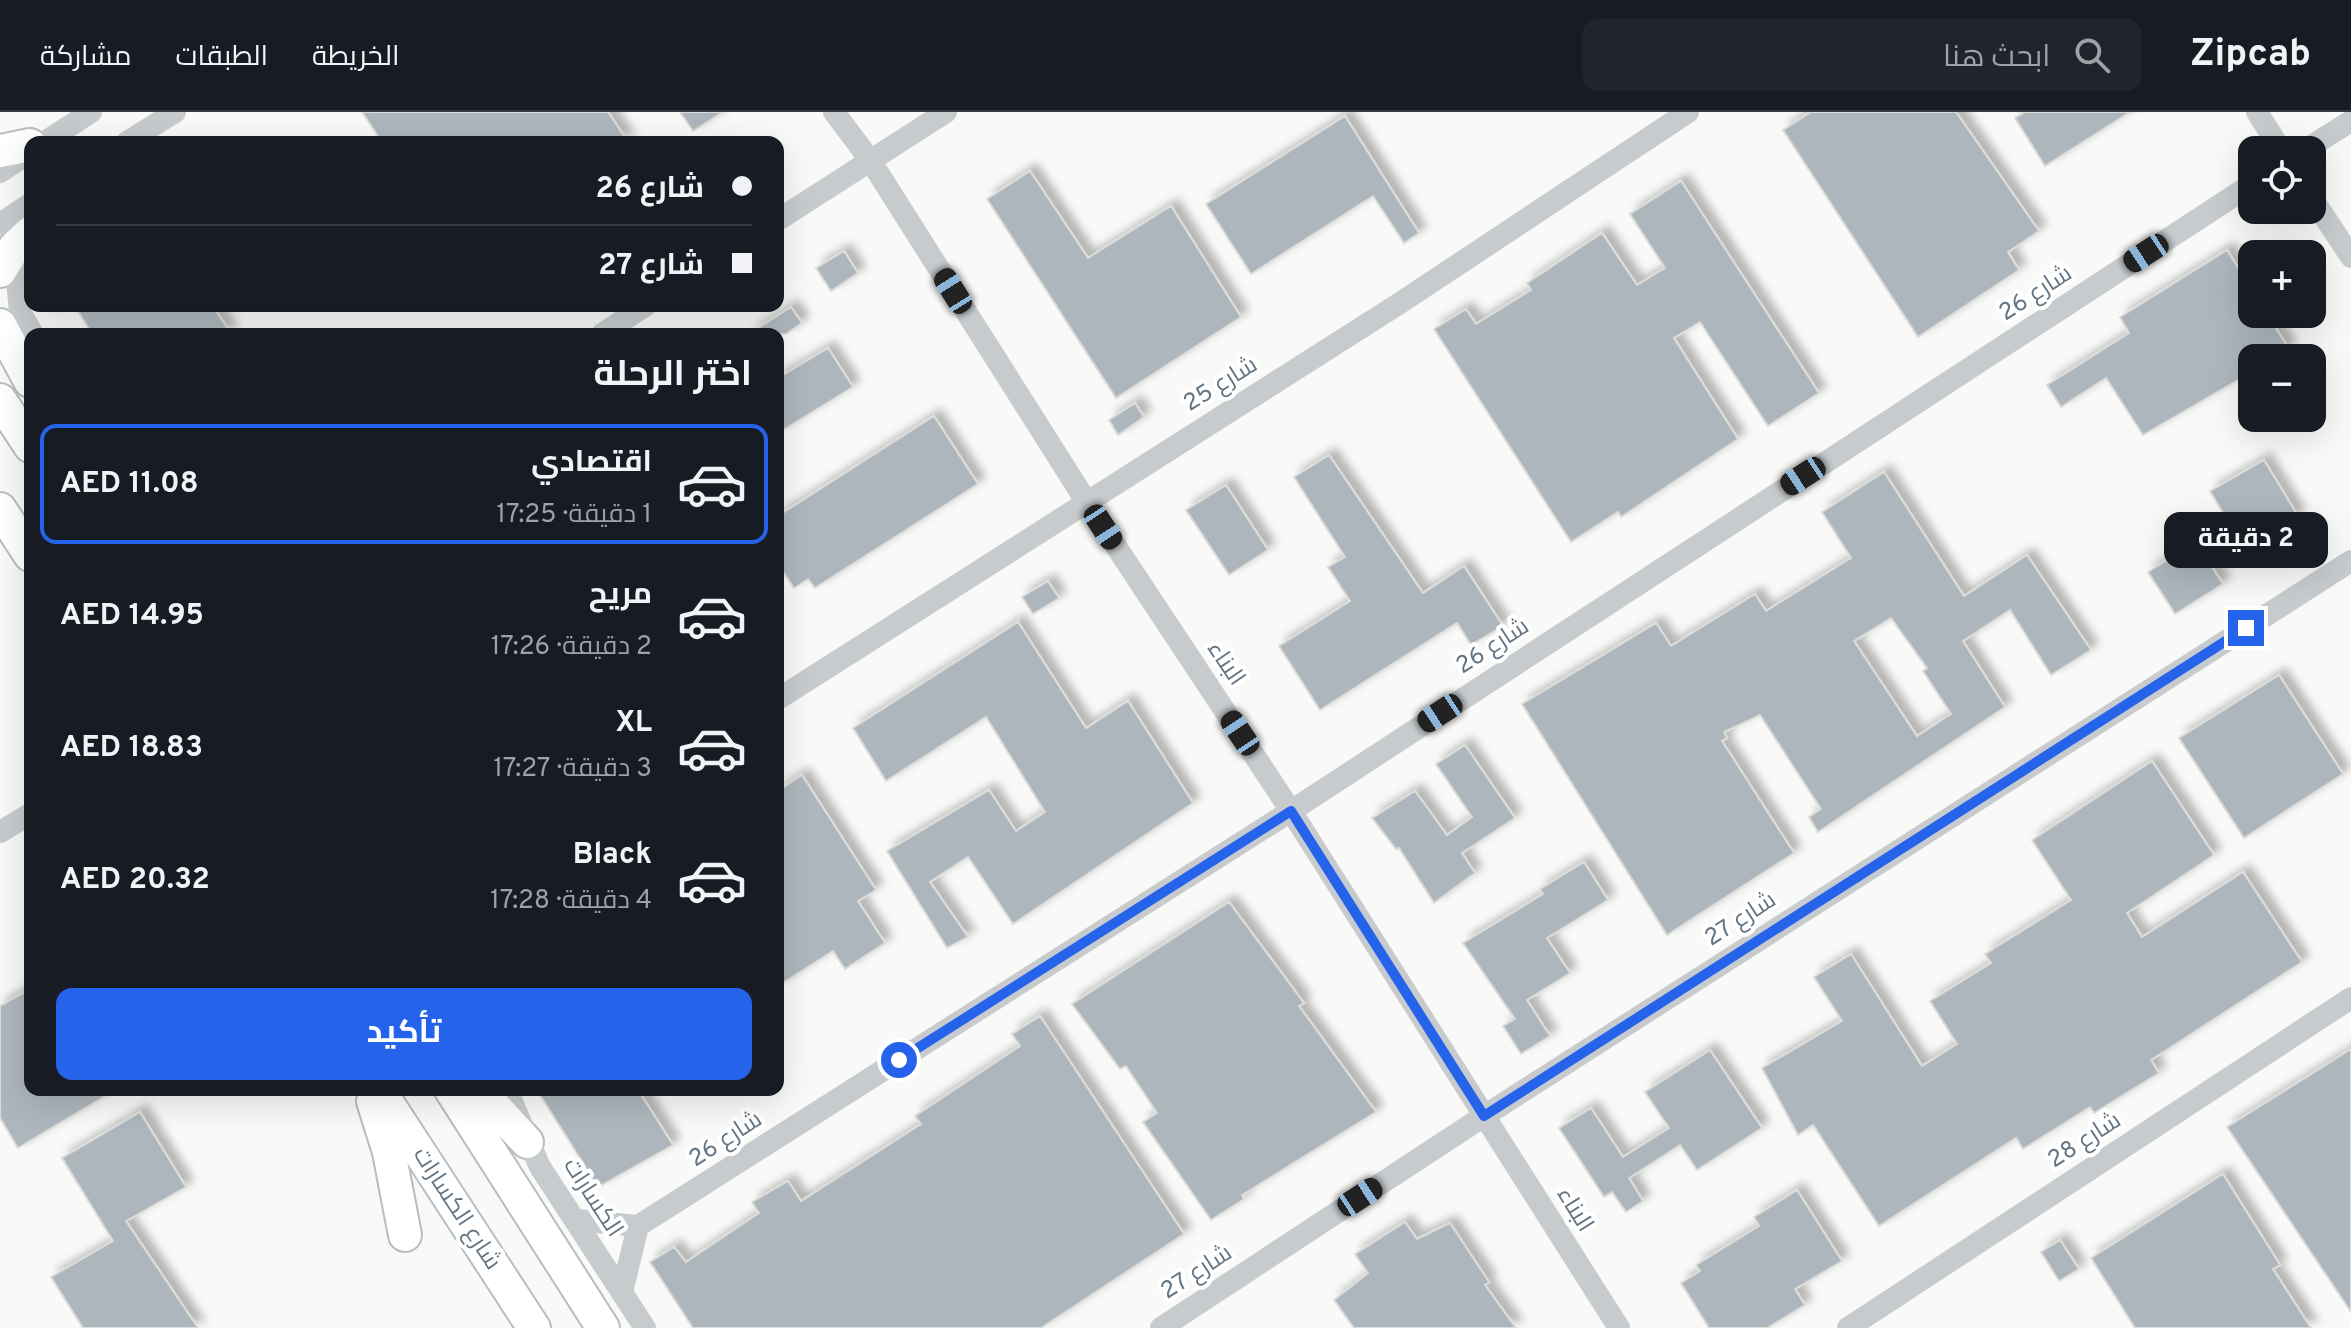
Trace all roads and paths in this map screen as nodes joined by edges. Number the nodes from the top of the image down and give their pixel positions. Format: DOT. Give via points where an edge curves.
graph roads {
  1 [pos="91,112"];
  2 [pos="175,112"];
  3 [pos="834,112"];
  4 [pos="946,112"];
  5 [pos="1688,112"];
  6 [pos="2257,112"];
  7 [pos="2351,121"];
  8 [pos="54,136"];
  9 [pos="137,136"];
  10 [pos="2272,136"];
  11 [pos="2326,137"];
  12 [pos="24,146"];
  13 [pos="0,151"];
  14 [pos="24,156"];
  15 [pos="870,160"];
  16 [pos="0,172"];
  17 [pos="2238,193"];
  18 [pos="784,216"];
  19 [pos="24,217"];
  20 [pos="2326,219"];
  21 [pos="11,244"];
  22 [pos="2351,257"];
  23 [pos="636,312"];
  24 [pos="0,325"];
  25 [pos="29,328"];
  26 [pos="611,328"];
  27 [pos="24,370"];
  28 [pos="0,400"];
  29 [pos="24,437"];
  30 [pos="1086,501"];
  31 [pos="0,509"];
  32 [pos="24,546"];
  33 [pos="2351,561"];
  34 [pos="784,695"];
  35 [pos="1291,811"];
  36 [pos="24,818"];
  37 [pos="0,832"];
  38 [pos="2351,998"];
  39 [pos="371,1096"];
  40 [pos="383,1096"];
  41 [pos="455,1096"];
  42 [pos="485,1096"];
  43 [pos="511,1096"];
  44 [pos="1484,1116"];
  45 [pos="527,1142"];
  46 [pos="576,1220"];
  47 [pos="638,1226"];
  48 [pos="405,1235"];
  49 [pos="622,1292"];
  50 [pos="534,1328"];
  51 [pos="603,1328"];
  52 [pos="645,1328"];
  53 [pos="1161,1328"];
  54 [pos="1619,1328"];
  55 [pos="1848,1328"];
  1 -- 8 [label="street"];
  2 -- 9 [label="street"];
  3 -- 15 [label="street, البناء"];
  4 -- 15 [label="street"];
  5 -- 30 [label="street, شارع 25" via="1400,303"];
  6 -- 10 [label="street"];
  7 -- 11 [label="street"];
  12 -- 13 [label="street"];
  14 -- 16 [label="street"];
  15 -- 18 [label="street"];
  15 -- 30 [label="street, البناء"];
  17 -- 35 [label="street, شارع 26"];
  19 -- 21 [label="street"];
  20 -- 22 [label="street"];
  21 -- 25 [label="street" via="20,312"];
  23 -- 26 [label="street"];
  24 -- 27 [label="street"];
  28 -- 29 [label="street"];
  30 -- 34 [label="street, شارع 25"];
  30 -- 35 [label="street, البناء"];
  31 -- 32 [label="street"];
  33 -- 44 [label="street, شارع 27"];
  35 -- 44 [label="street, البناء"];
  35 -- 47 [label="street, شارع 26"];
  36 -- 37 [label="street"];
  38 -- 55 [label="street, شارع 28"];
  39 -- 48 [label="street" via="389,1152"];
  40 -- 50 [label="street, شارع الكسارات"];
  41 -- 51 [label="street"];
  42 -- 45 [label="street"];
  43 -- 45 [label="street, الكسارات"];
  44 -- 53 [label="street, شارع 27"];
  44 -- 54 [label="street, البناء"];
  45 -- 46 [label="street, الكسارات"];
  46 -- 47 [label="street"];
  46 -- 49 [label="street, الكسارات"];
  47 -- 49 [label="street"];
  49 -- 52 [label="street, الكسارات"];
}
